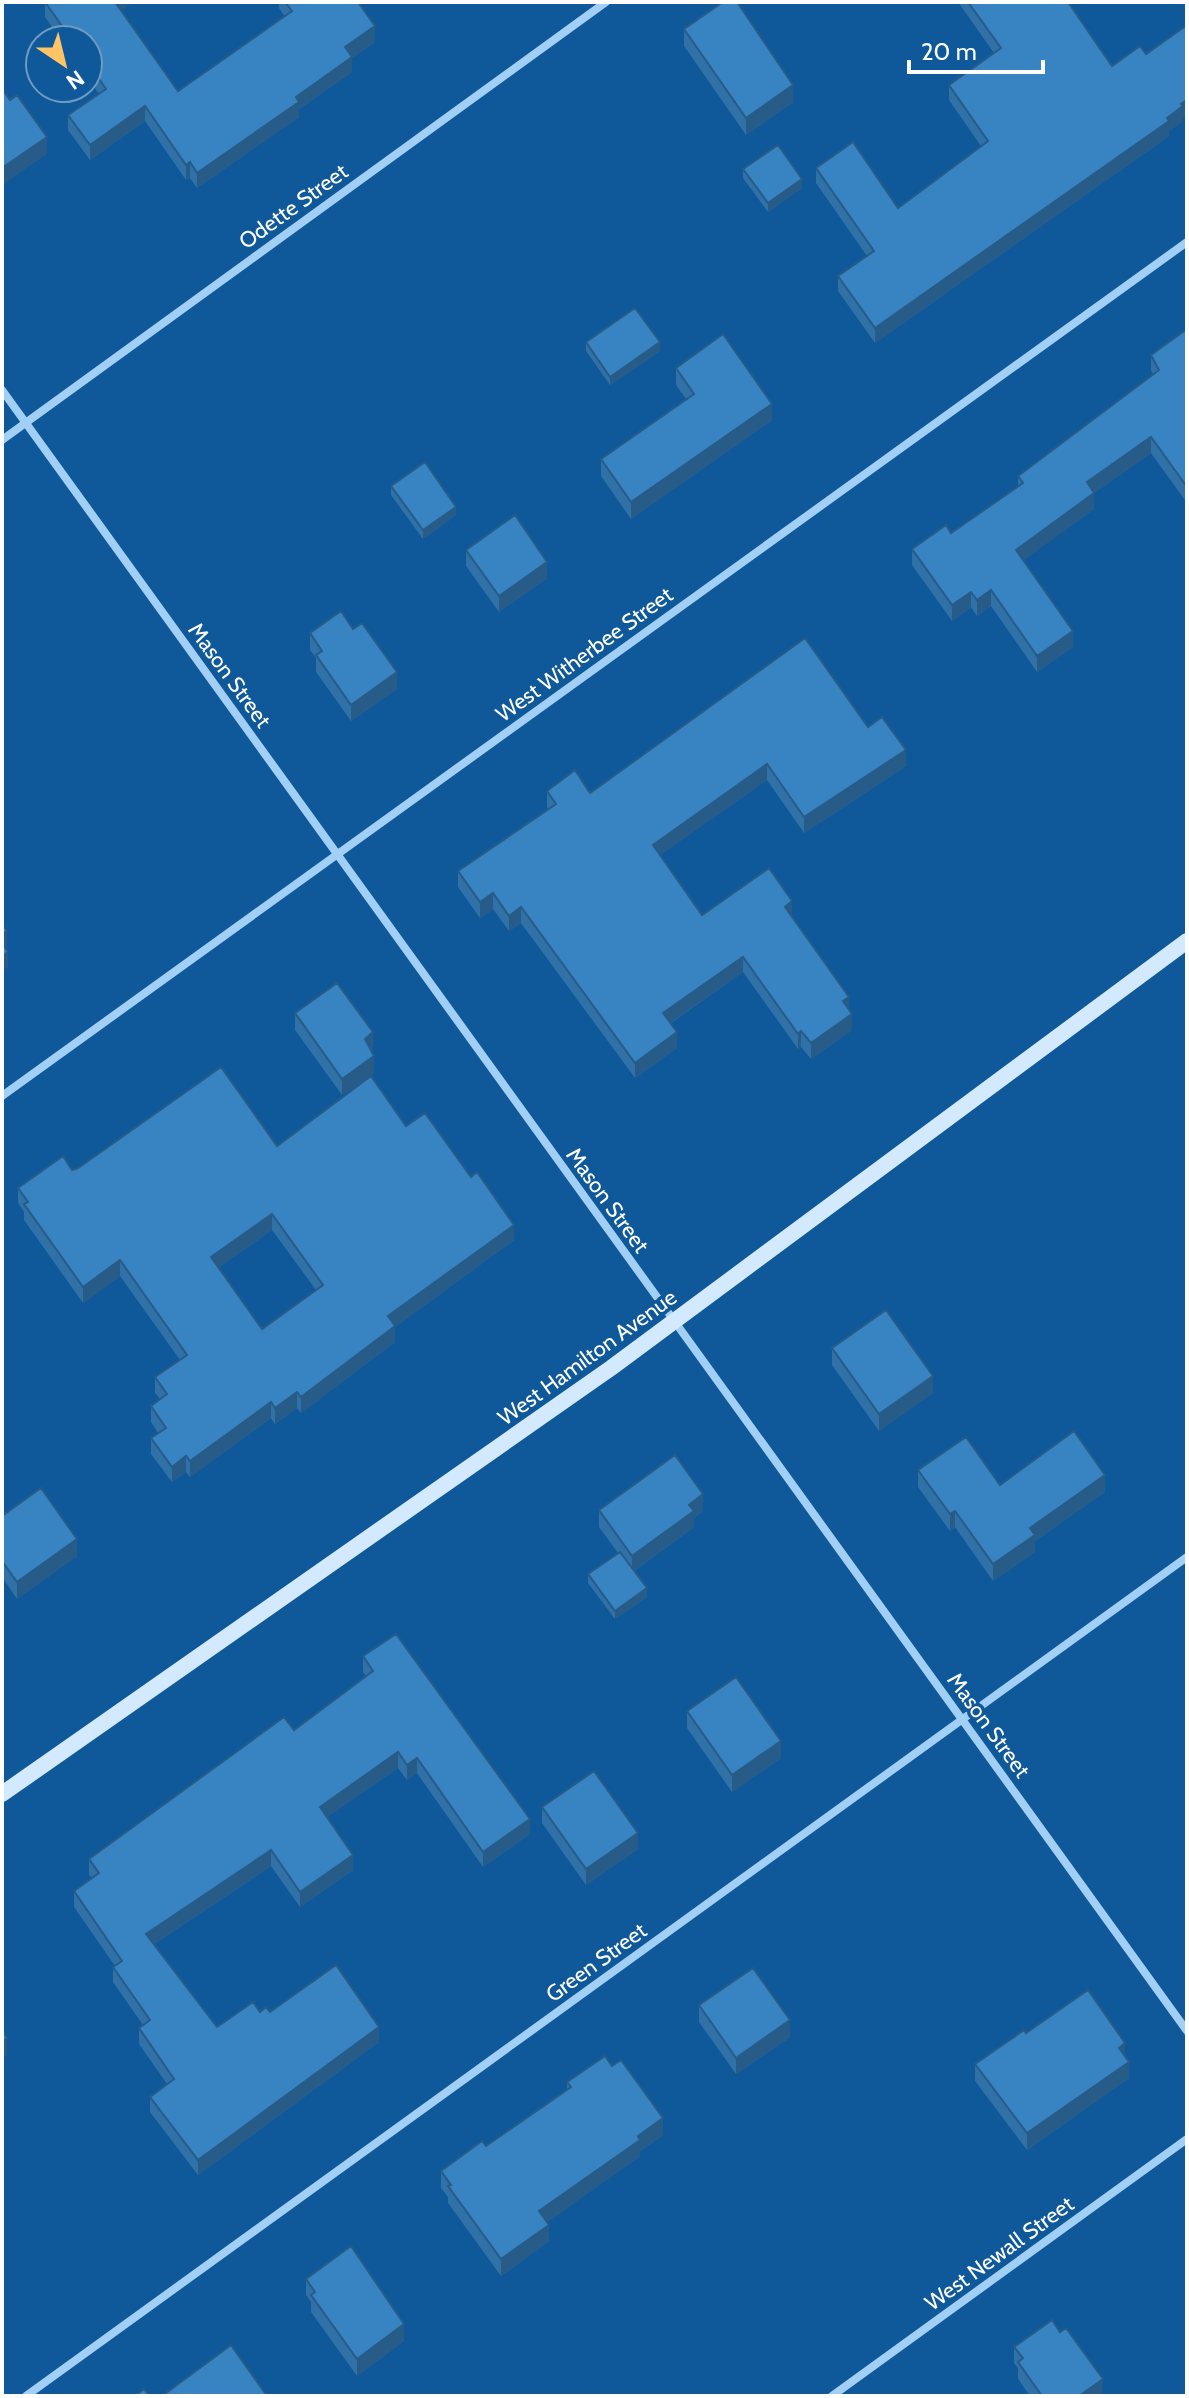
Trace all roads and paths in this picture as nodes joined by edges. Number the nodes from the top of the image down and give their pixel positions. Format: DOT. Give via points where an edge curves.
graph roads {
  1 [pos="606,2"];
  2 [pos="1187,242"];
  3 [pos="2,390"];
  4 [pos="25,423"];
  5 [pos="2,440"];
  6 [pos="337,854"];
  7 [pos="1187,941"];
  8 [pos="2,1096"];
  9 [pos="673,1321"];
  10 [pos="1187,1557"];
  11 [pos="963,1719"];
  12 [pos="2,1794"];
  13 [pos="1187,2031"];
  14 [pos="1187,2139"];
  15 [pos="26,2396"];
  16 [pos="832,2396"];
  1 -- 4 [label="street, Odette Street"];
  2 -- 6 [label="street, West Witherbee Street"];
  3 -- 4 [label="street, Mason Street"];
  4 -- 5 [label="street, Odette Street"];
  4 -- 6 [label="street, Mason Street"];
  6 -- 8 [label="street, West Witherbee Street"];
  6 -- 9 [label="street, Mason Street"];
  7 -- 9 [label="street, West Hamilton Avenue"];
  9 -- 11 [label="street, Mason Street"];
  9 -- 12 [label="street, West Hamilton Avenue"];
  10 -- 11 [label="street, Green Street"];
  11 -- 13 [label="street, Mason Street"];
  11 -- 15 [label="street, Green Street"];
  14 -- 16 [label="street, West Newall Street"];
}
